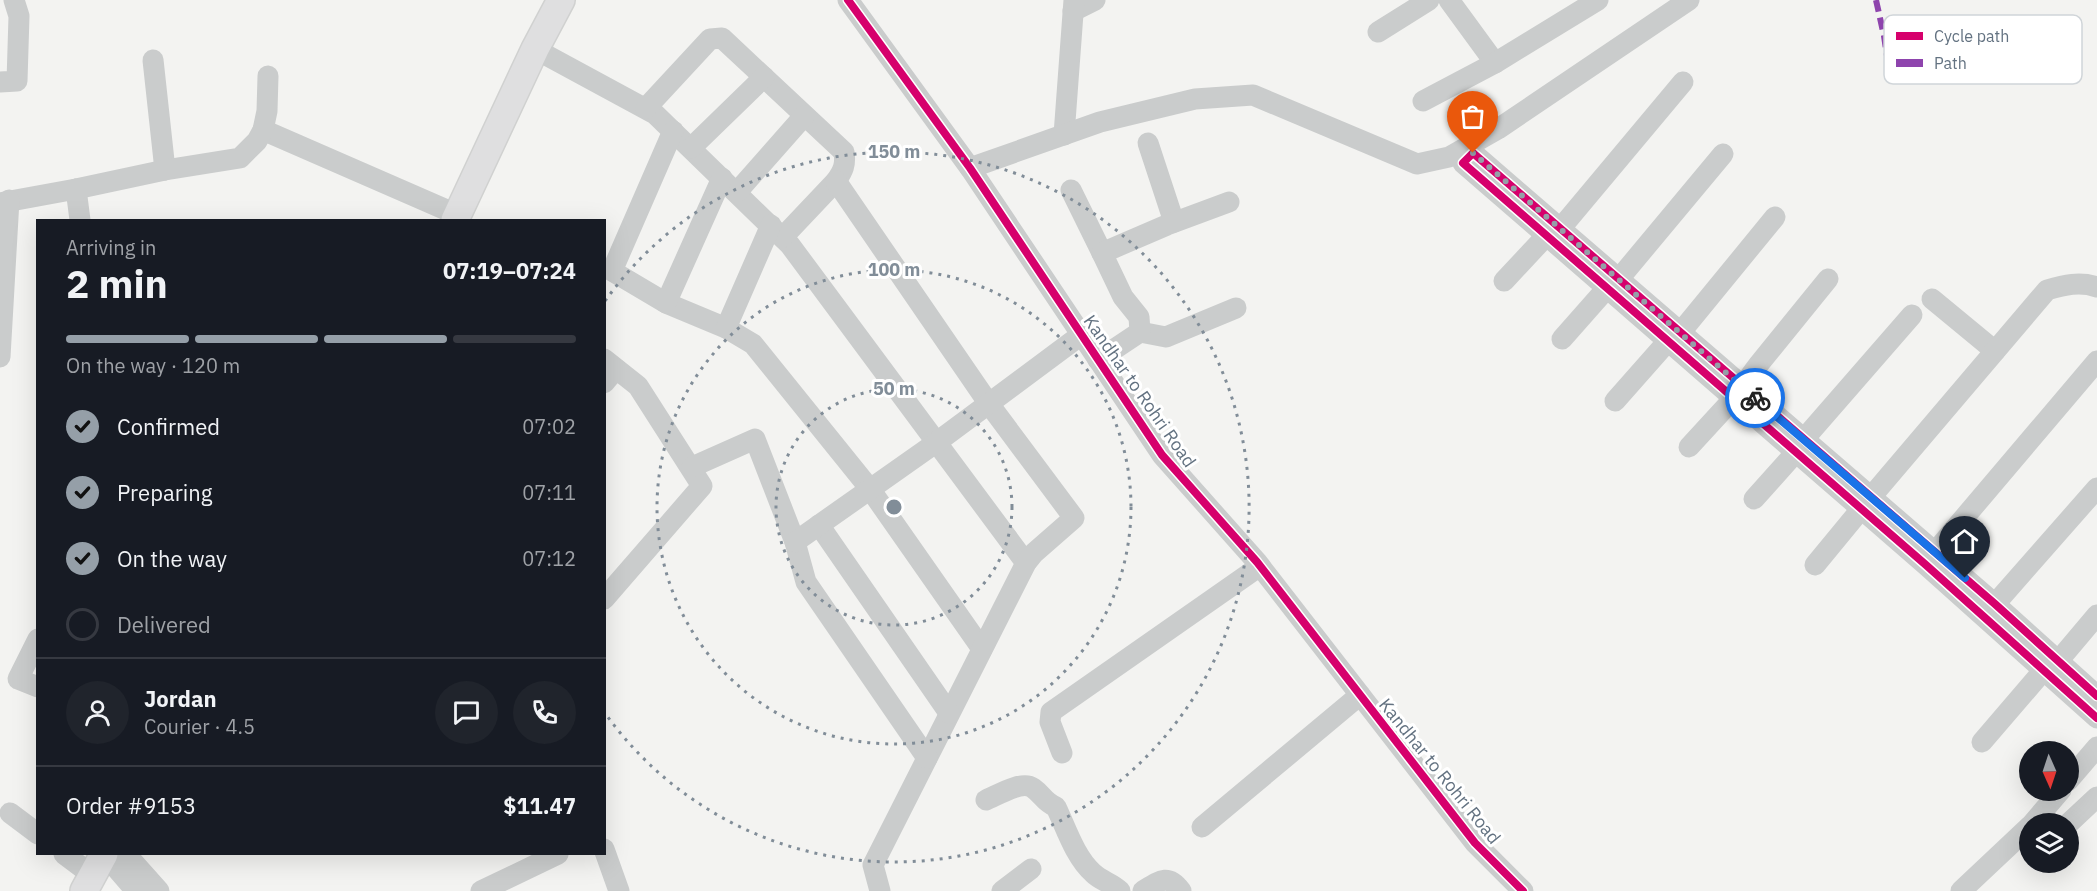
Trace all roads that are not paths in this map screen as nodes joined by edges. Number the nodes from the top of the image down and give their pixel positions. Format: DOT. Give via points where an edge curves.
graph roads {
  1 [pos="14,0"];
  2 [pos="561,0"];
  3 [pos="848,0"];
  4 [pos="1095,0"];
  5 [pos="1428,0"];
  6 [pos="1449,0"];
  7 [pos="1598,0"];
  8 [pos="1689,0"];
  9 [pos="1073,5"];
  10 [pos="1378,32"];
  11 [pos="535,49"];
  12 [pos="153,60"];
  13 [pos="1496,63"];
  14 [pos="268,76"];
  15 [pos="764,77"];
  16 [pos="0,82"];
  17 [pos="1683,82"];
  18 [pos="1423,101"];
  19 [pos="646,108"];
  20 [pos="804,116"];
  21 [pos="264,130"];
  22 [pos="673,131"];
  23 [pos="1064,135"];
  24 [pos="1148,142"];
  25 [pos="691,148"];
  26 [pos="1723,154"];
  27 [pos="970,168"];
  28 [pos="165,170"];
  29 [pos="836,182"];
  30 [pos="730,185"];
  31 [pos="76,189"];
  32 [pos="1071,190"];
  33 [pos="4,202"];
  34 [pos="1229,202"];
  35 [pos="1775,217"];
  36 [pos="457,218"];
  37 [pos="80,219"];
  38 [pos="1174,222"];
  39 [pos="777,231"];
  40 [pos="1553,232"];
  41 [pos="1102,253"];
  42 [pos="1828,279"];
  43 [pos="1504,281"];
  44 [pos="1612,284"];
  45 [pos="2097,287"];
  46 [pos="1932,300"];
  47 [pos="666,303"];
  48 [pos="1236,308"];
  49 [pos="1912,315"];
  50 [pos="726,328"];
  51 [pos="1140,332"];
  52 [pos="1081,335"];
  53 [pos="1674,337"];
  54 [pos="1562,339"];
  55 [pos="1995,351"];
  56 [pos="0,357"];
  57 [pos="1098,360"];
  58 [pos="2097,361"];
  59 [pos="608,370"];
  60 [pos="1738,392"];
  61 [pos="1615,401"];
  62 [pos="989,404"];
  63 [pos="937,442"];
  64 [pos="1800,446"];
  65 [pos="1689,447"];
  66 [pos="692,467"];
  67 [pos="2097,488"];
  68 [pos="870,489"];
  69 [pos="1754,499"];
  70 [pos="1866,503"];
  71 [pos="819,525"];
  72 [pos="795,542"];
  73 [pos="1935,552"];
  74 [pos="1026,563"];
  75 [pos="1815,565"];
  76 [pos="1260,566"];
  77 [pos="606,597"];
  78 [pos="1995,604"];
  79 [pos="2097,615"];
  80 [pos="36,643"];
  81 [pos="982,650"];
  82 [pos="2051,665"];
  83 [pos="36,686"];
  84 [pos="1360,695"];
  85 [pos="2097,696"];
  86 [pos="949,713"];
  87 [pos="2097,718"];
  88 [pos="1982,742"];
  89 [pos="2097,747"];
  90 [pos="1062,753"];
  91 [pos="927,758"];
  92 [pos="2079,768"];
  93 [pos="2097,796"];
  94 [pos="986,800"];
  95 [pos="2052,801"];
  96 [pos="10,813"];
  97 [pos="2041,813"];
  98 [pos="2079,813"];
  99 [pos="1202,827"];
  100 [pos="36,832"];
  101 [pos="2019,836"];
  102 [pos="66,855"];
  103 [pos="127,855"];
  104 [pos="556,855"];
  105 [pos="606,855"];
  106 [pos="1030,869"];
  107 [pos="93,873"];
  108 [pos="136,891"];
  109 [pos="159,891"];
  110 [pos="482,891"];
  111 [pos="619,891"];
  112 [pos="880,891"];
  113 [pos="1002,891"];
  114 [pos="1120,891"];
  115 [pos="1143,891"];
  116 [pos="1181,891"];
  117 [pos="1523,891"];
  118 [pos="1961,891"];
  1 -- 16 [label="street" via="19,16 17,81"];
  2 -- 11 [label="main road"];
  3 -- 27 [label="street, Kandhar to Rohri Road"];
  4 -- 9 [label="street"];
  5 -- 10 [label="street"];
  6 -- 13 [label="street"];
  7 -- 13 [label="street"];
  8 -- 23 [label="street" via="1498,129 1449,157 1417,164 1253,95 1195,99"];
  9 -- 23 [label="street"];
  11 -- 19 [label="street"];
  11 -- 36 [label="main road"];
  12 -- 28 [label="street"];
  13 -- 18 [label="street"];
  14 -- 21 [label="street"];
  15 -- 19 [label="street" via="722,38 716,37"];
  15 -- 20 [label="street"];
  15 -- 25 [label="street"];
  17 -- 40 [label="street"];
  19 -- 22 [label="street"];
  20 -- 29 [label="street" via="844,152 843,171"];
  20 -- 30 [label="street"];
  21 -- 28 [label="street" via="240,158"];
  21 -- 36 [label="street"];
  22 -- 25 [label="street"];
  22 -- 47 [label="street" via="612,271"];
  23 -- 27 [label="street"];
  24 -- 38 [label="street"];
  25 -- 30 [label="street"];
  26 -- 44 [label="street"];
  27 -- 52 [label="street, Kandhar to Rohri Road"];
  28 -- 31 [label="street"];
  29 -- 39 [label="street"];
  29 -- 62 [label="street"];
  30 -- 39 [label="street"];
  30 -- 47 [label="street"];
  31 -- 33 [label="street"];
  31 -- 37 [label="street"];
  32 -- 41 [label="street"];
  33 -- 56 [label="street"];
  34 -- 38 [label="street"];
  35 -- 53 [label="street"];
  38 -- 41 [label="street"];
  39 -- 50 [label="street"];
  39 -- 63 [label="street"];
  40 -- 43 [label="street"];
  40 -- 44 [label="street"];
  41 -- 51 [label="street" via="1123,297 1139,317"];
  42 -- 60 [label="street"];
  44 -- 53 [label="street"];
  44 -- 54 [label="street"];
  45 -- 55 [label="street" via="2078,284 2047,290"];
  46 -- 55 [label="street"];
  47 -- 50 [label="street"];
  48 -- 51 [label="street" via="1166,337"];
  49 -- 64 [label="street"];
  50 -- 68 [label="street" via="753,344"];
  51 -- 57 [label="street"];
  52 -- 57 [label="street, Kandhar to Rohri Road"];
  52 -- 62 [label="street"];
  53 -- 60 [label="street"];
  53 -- 61 [label="street"];
  55 -- 70 [label="street"];
  57 -- 76 [label="street, Kandhar to Rohri Road" via="1162,455"];
  58 -- 73 [label="street"];
  59 -- 66 [label="street" via="638,386"];
  60 -- 64 [label="street"];
  60 -- 65 [label="street"];
  62 -- 63 [label="street"];
  62 -- 74 [label="street" via="1074,518"];
  63 -- 68 [label="street"];
  63 -- 74 [label="street"];
  64 -- 69 [label="street"];
  64 -- 70 [label="street"];
  66 -- 72 [label="street" via="755,440"];
  66 -- 77 [label="street" via="702,486"];
  67 -- 78 [label="street"];
  68 -- 71 [label="street"];
  68 -- 81 [label="street"];
  70 -- 73 [label="street"];
  70 -- 75 [label="street"];
  70 -- 82 [label="street"];
  71 -- 72 [label="street"];
  71 -- 86 [label="street"];
  72 -- 91 [label="street" via="807,582"];
  73 -- 78 [label="street"];
  74 -- 81 [label="street"];
  76 -- 84 [label="street, Kandhar to Rohri Road"];
  76 -- 90 [label="street" via="1051,712 1050,722"];
  78 -- 82 [label="street"];
  79 -- 82 [label="street"];
  80 -- 83 [label="street" via="18,679"];
  81 -- 86 [label="street"];
  82 -- 85 [label="street"];
  82 -- 87 [label="street"];
  82 -- 88 [label="street"];
  84 -- 99 [label="street"];
  84 -- 117 [label="street, Kandhar to Rohri Road" via="1475,843"];
  86 -- 91 [label="street"];
  89 -- 92 [label="street"];
  91 -- 112 [label="street" via="873,864"];
  93 -- 98 [label="street"];
  94 -- 114 [label="street" via="1021,786 1035,790 1046,803 1056,807 1092,873"];
  95 -- 97 [label="street"];
  96 -- 100 [label="street"];
  101 -- 118 [label="street"];
  102 -- 107 [label="street"];
  103 -- 109 [label="street"];
  104 -- 110 [label="street"];
  105 -- 111 [label="street"];
  106 -- 113 [label="street"];
  107 -- 108 [label="street"];
  115 -- 116 [label="street" via="1167,880"];
}
